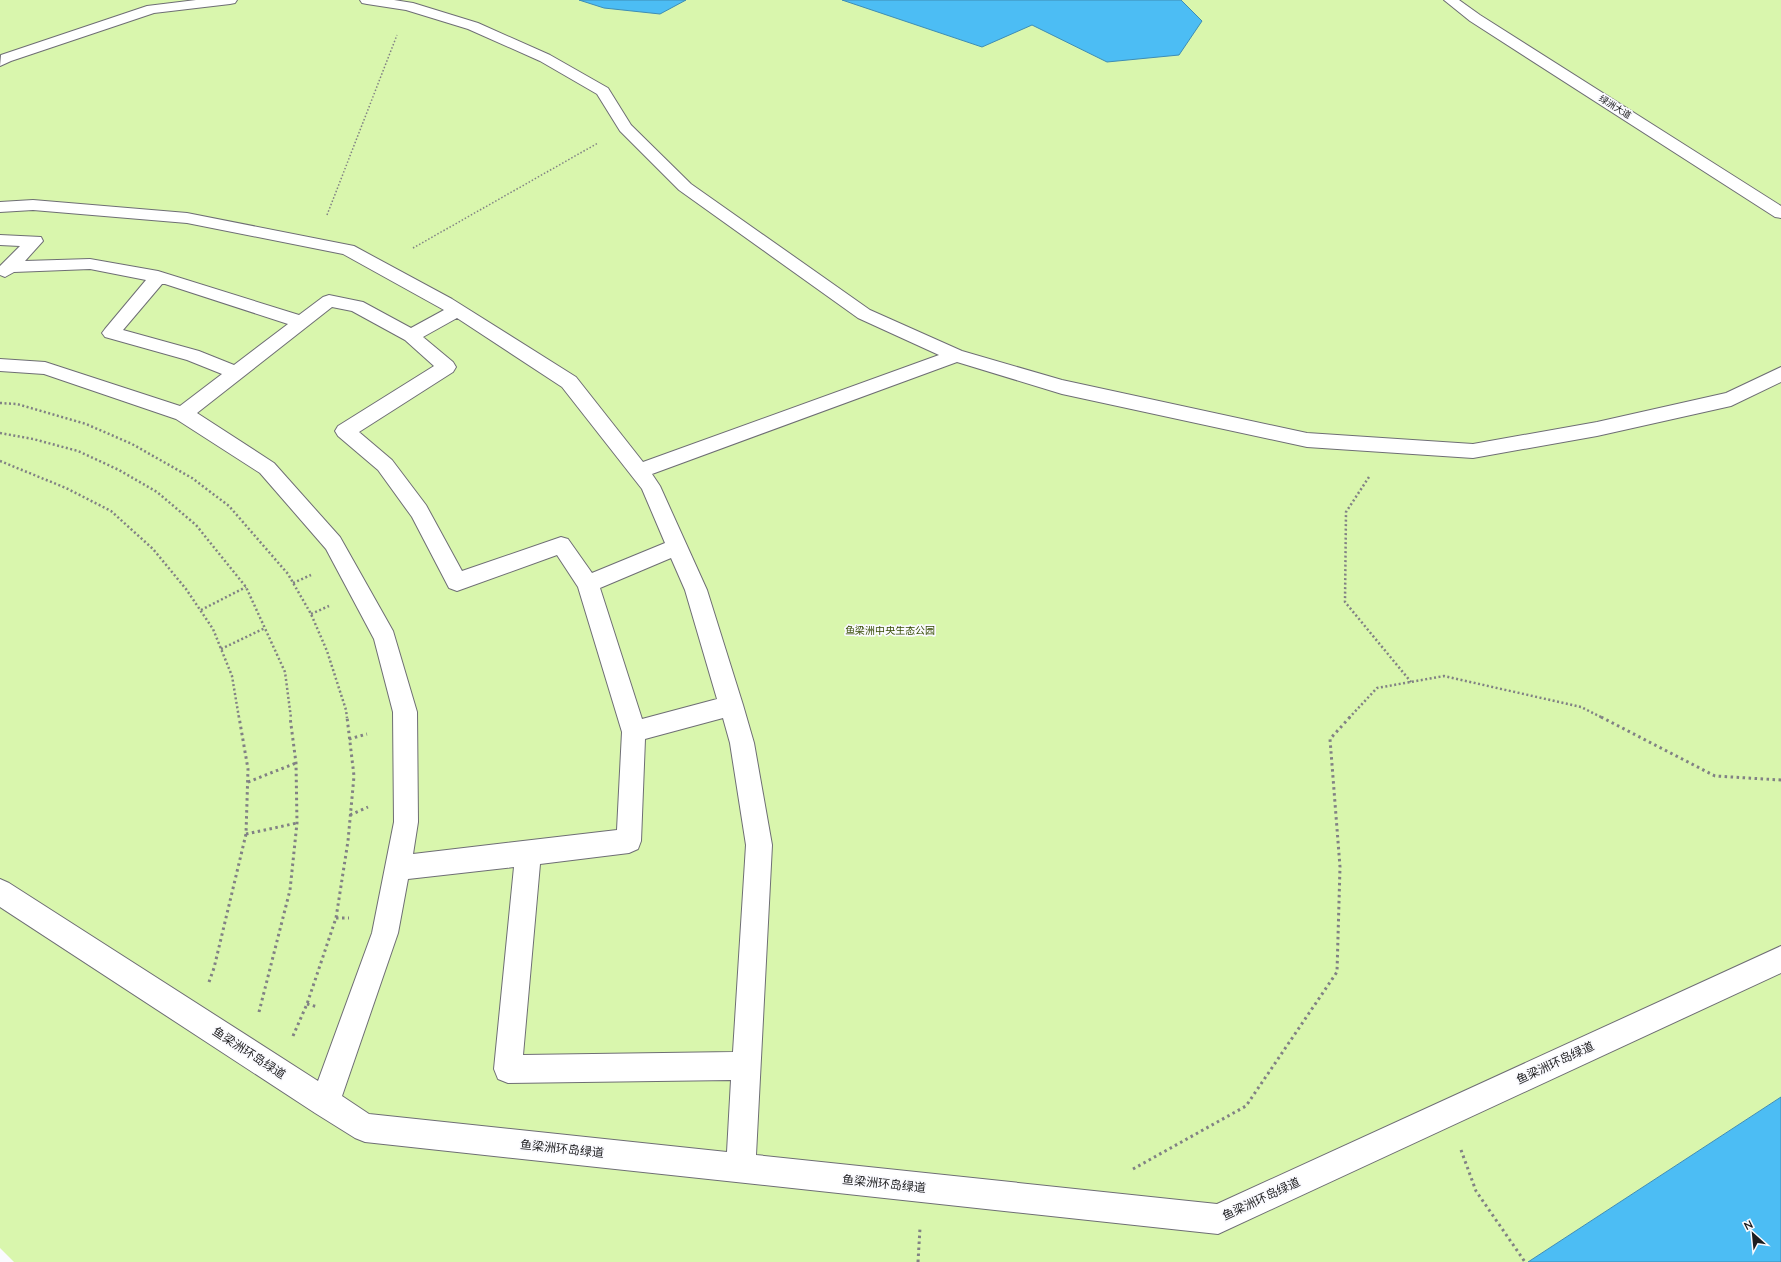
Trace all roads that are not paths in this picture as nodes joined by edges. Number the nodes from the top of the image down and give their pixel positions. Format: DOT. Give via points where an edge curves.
graph roads {
  1 [pos="230,0"];
  2 [pos="367,0"];
  3 [pos="1450,0"];
  4 [pos="0,62"];
  5 [pos="0,207"];
  6 [pos="1781,213"];
  7 [pos="0,240"];
  8 [pos="5,271"];
  9 [pos="158,277"];
  10 [pos="457,310"];
  11 [pos="302,322"];
  12 [pos="411,336"];
  13 [pos="956,355"];
  14 [pos="0,365"];
  15 [pos="236,372"];
  16 [pos="1781,374"];
  17 [pos="183,414"];
  18 [pos="639,471"];
  19 [pos="677,547"];
  20 [pos="588,584"];
  21 [pos="731,706"];
  22 [pos="634,732"];
  23 [pos="528,852"];
  24 [pos="397,868"];
  25 [pos="0,892"];
  26 [pos="1781,959"];
  27 [pos="746,1066"];
  28 [pos="325,1103"];
  29 [pos="741,1169"];
  1 -- 4 [label="street" via="152,10"];
  2 -- 13 [label="street" via="408,6 473,26 545,58 603,91 625,128 685,187 864,314"];
  3 -- 6 [label="street, 绿洲大道"];
  5 -- 10 [label="street" via="33,205 187,218 348,250"];
  7 -- 8 [label="street" via="36,240"];
  8 -- 9 [label="street" via="90,264"];
  9 -- 11 [label="street"];
  9 -- 15 [label="street" via="111,333 193,355"];
  10 -- 12 [label="street"];
  10 -- 18 [label="street" via="568,382"];
  11 -- 12 [label="street" via="329,301 357,306"];
  11 -- 15 [label="street"];
  12 -- 20 [label="street" via="447,367 345,430 385,465 419,511 457,582 561,545"];
  13 -- 16 [label="street" via="1062,387 1307,440 1473,451 1597,429 1731,399"];
  13 -- 18 [label="street"];
  14 -- 17 [label="street" via="45,368"];
  15 -- 17 [label="street"];
  17 -- 24 [label="street" via="268,468 333,543 385,638 405,712 406,822"];
  18 -- 19 [label="street" via="650,486"];
  19 -- 20 [label="street"];
  19 -- 21 [label="street" via="696,590"];
  20 -- 22 [label="street"];
  21 -- 22 [label="street"];
  21 -- 27 [label="street" via="742,743 759,845"];
  22 -- 23 [label="street" via="629,841"];
  23 -- 24 [label="street"];
  23 -- 27 [label="street" via="508,1069"];
  24 -- 28 [label="street" via="385,933"];
  25 -- 28 [label="street, 鱼梁洲环岛绿道"];
  26 -- 29 [label="street, 鱼梁洲环岛绿道" via="1218,1219"];
  27 -- 29 [label="street"];
  28 -- 29 [label="street, 鱼梁洲环岛绿道" via="365,1128"];
}
